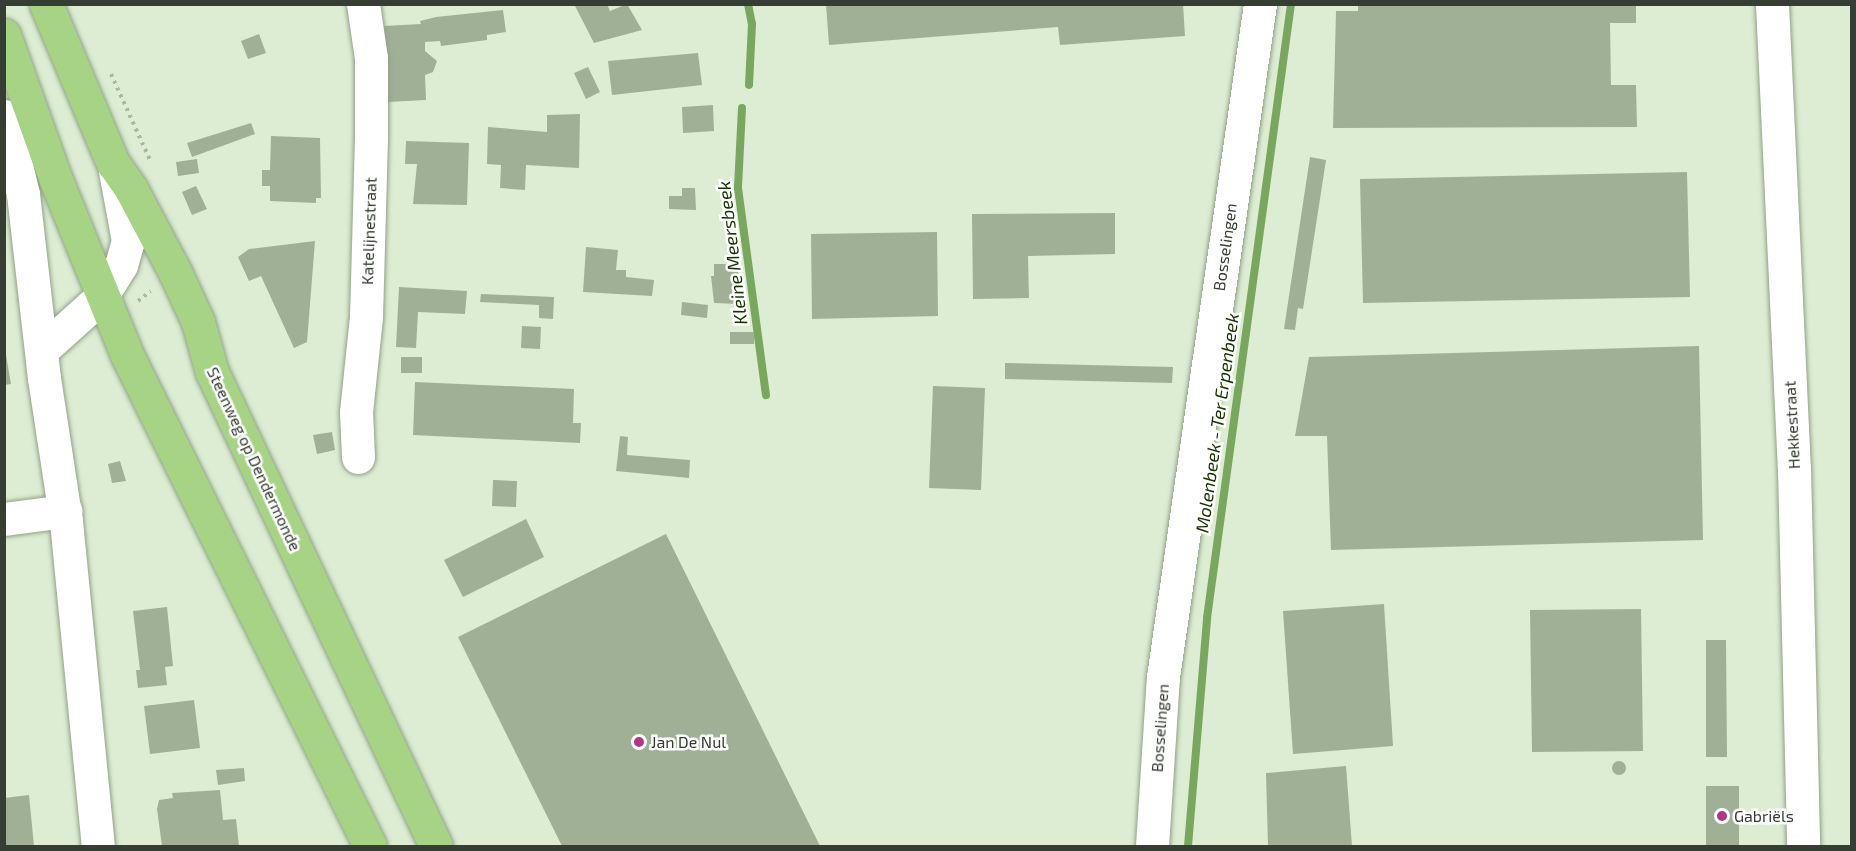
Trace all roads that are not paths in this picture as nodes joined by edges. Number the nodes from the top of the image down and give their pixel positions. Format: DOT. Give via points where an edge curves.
graph roads {
  1 [pos="46,4"];
  2 [pos="363,4"];
  3 [pos="1260,4"];
  4 [pos="1772,4"];
  5 [pos="4,35"];
  6 [pos="4,116"];
  7 [pos="113,162"];
  8 [pos="14,196"];
  9 [pos="101,297"];
  10 [pos="42,350"];
  11 [pos="358,457"];
  12 [pos="64,511"];
  13 [pos="4,519"];
  14 [pos="98,846"];
  15 [pos="370,846"];
  16 [pos="436,846"];
  17 [pos="1152,846"];
  18 [pos="1803,846"];
  1 -- 7 [label="main road, Steenweg op Dendermonde"];
  2 -- 11 [label="street, Katelijnestraat" via="371,58 371,139 366,317 356,412"];
  3 -- 17 [label="street, Bosselingen" via="1163,677"];
  4 -- 18 [label="street, Hekkestraat" via="1794,469"];
  5 -- 9 [label="main road"];
  6 -- 8 [label="street"];
  7 -- 9 [label="street" via="128,241 121,266"];
  7 -- 16 [label="main road, Steenweg op Dendermonde" via="175,272 198,322 212,372"];
  8 -- 10 [label="street"];
  9 -- 10 [label="street"];
  9 -- 15 [label="main road"];
  10 -- 12 [label="street"];
  12 -- 13 [label="street"];
  12 -- 14 [label="street"];
}
